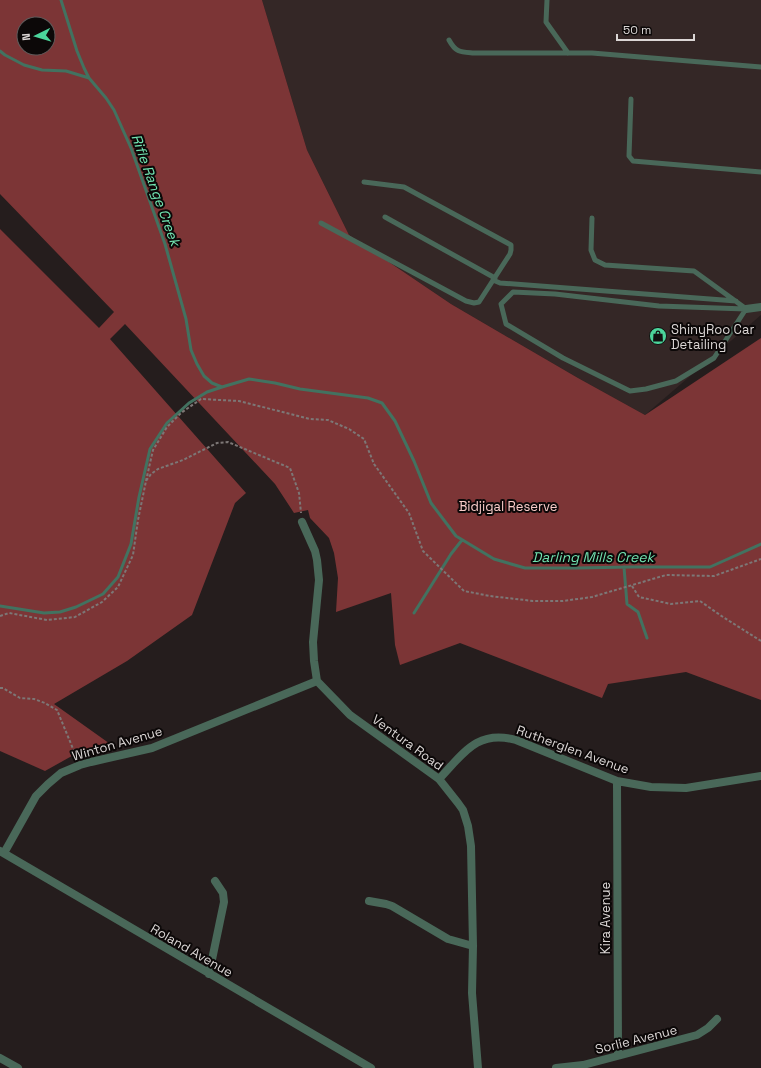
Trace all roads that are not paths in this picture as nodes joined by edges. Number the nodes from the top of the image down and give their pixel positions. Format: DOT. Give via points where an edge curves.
graph roads {
  1 [pos="547,0"];
  2 [pos="449,40"];
  3 [pos="568,53"];
  4 [pos="761,67"];
  5 [pos="631,99"];
  6 [pos="761,172"];
  7 [pos="364,182"];
  8 [pos="386,217"];
  9 [pos="592,218"];
  10 [pos="321,223"];
  11 [pos="494,279"];
  12 [pos="736,301"];
  13 [pos="761,307"];
  14 [pos="746,309"];
  15 [pos="302,522"];
  16 [pos="317,681"];
  17 [pos="761,776"];
  18 [pos="439,779"];
  19 [pos="616,781"];
  20 [pos="2,852"];
  21 [pos="215,881"];
  22 [pos="369,901"];
  23 [pos="473,946"];
  24 [pos="209,974"];
  25 [pos="717,1019"];
  26 [pos="618,1055"];
  27 [pos="0,1058"];
  28 [pos="18,1068"];
  29 [pos="371,1068"];
  30 [pos="478,1068"];
  31 [pos="556,1068"];
  1 -- 3 [label="lane" via="546,22"];
  2 -- 3 [label="lane" via="453,48 462,52"];
  3 -- 4 [label="lane"];
  5 -- 6 [label="lane" via="629,156 633,161"];
  7 -- 11 [label="lane" via="404,187 511,245 510,254"];
  8 -- 11 [label="lane"];
  9 -- 12 [label="lane" via="591,250 595,260 605,265 694,271"];
  10 -- 11 [label="lane" via="469,302 479,302"];
  11 -- 12 [label="lane" via="500,283"];
  12 -- 14 [label="lane"];
  13 -- 14 [label="street"];
  14 -- 14 [label="lane" via="659,306 555,294 513,292 501,304 506,324 563,358 630,391 676,381 714,358"];
  15 -- 16 [label="street" via="315,551 318,569 313,642"];
  16 -- 18 [label="street, Ventura Road" via="350,715"];
  16 -- 20 [label="street, Winton Avenue" via="152,748 104,758 62,773 36,796"];
  17 -- 19 [label="street, Rutherglen Avenue" via="686,788 651,787"];
  18 -- 19 [label="street, Rutherglen Avenue" via="475,743 500,737 516,740"];
  18 -- 23 [label="street, Ventura Road" via="462,810 470,834"];
  19 -- 26 [label="street, Kira Avenue"];
  20 -- 24 [label="street, Roland Avenue"];
  21 -- 24 [label="street" via="223,893 224,902"];
  22 -- 23 [label="street" via="392,906 448,938"];
  23 -- 30 [label="street, Ventura Road" via="472,993"];
  24 -- 29 [label="street, Roland Avenue"];
  25 -- 26 [label="street, Sorlie Avenue" via="697,1035"];
  26 -- 31 [label="street, Sorlie Avenue" via="584,1065"];
  27 -- 28 [label="street"];
}
